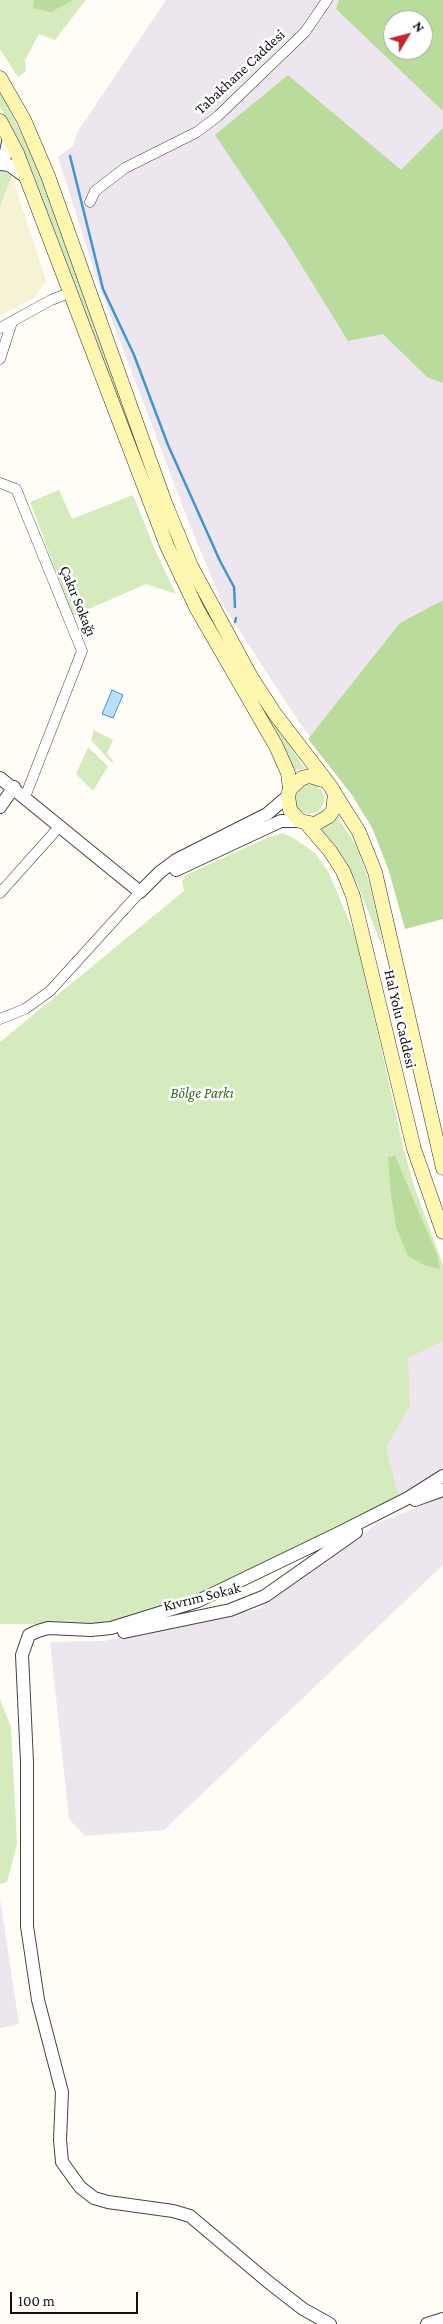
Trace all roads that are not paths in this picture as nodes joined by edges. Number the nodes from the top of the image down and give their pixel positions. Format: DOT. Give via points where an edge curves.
graph roads {
  1 [pos="327,0"];
  2 [pos="0,78"];
  3 [pos="0,121"];
  4 [pos="9,138"];
  5 [pos="0,163"];
  6 [pos="26,177"];
  7 [pos="90,202"];
  8 [pos="69,293"];
  9 [pos="12,322"];
  10 [pos="0,328"];
  11 [pos="0,359"];
  12 [pos="0,483"];
  13 [pos="0,772"];
  14 [pos="0,778"];
  15 [pos="326,781"];
  16 [pos="14,787"];
  17 [pos="289,792"];
  18 [pos="335,794"];
  19 [pos="25,796"];
  20 [pos="0,806"];
  21 [pos="304,822"];
  22 [pos="60,826"];
  23 [pos="140,892"];
  24 [pos="0,893"];
  25 [pos="0,1019"];
  26 [pos="443,1168"];
  27 [pos="443,1232"];
  28 [pos="443,1476"];
  29 [pos="443,1490"];
  30 [pos="29,1635"];
  31 [pos="443,2319"];
  32 [pos="330,2324"];
  33 [pos="427,2324"];
  1 -- 7 [label="street, Tabakhane Caddesi" via="305,32 218,116 197,132 124,168 95,191"];
  2 -- 15 [label="main road" via="24,120 48,176 155,476 191,566 274,714"];
  3 -- 4 [label="main road"];
  4 -- 5 [label="street"];
  4 -- 6 [label="main road"];
  5 -- 6 [label="street" via="9,165"];
  6 -- 8 [label="main road"];
  8 -- 9 [label="street"];
  8 -- 17 [label="main road" via="167,546 197,609 276,746 288,773"];
  9 -- 10 [label="street"];
  9 -- 11 [label="street"];
  12 -- 19 [label="street, Çakır Sokağı" via="16,489 82,651"];
  13 -- 16 [label="street"];
  14 -- 16 [label="street"];
  15 -- 17 [label="main road" via="310,776 302,778"];
  15 -- 18 [label="main road"];
  16 -- 19 [label="street"];
  16 -- 20 [label="street"];
  17 -- 21 [label="main road" via="290,810"];
  17 -- 23 [label="street" via="267,814 176,860"];
  18 -- 21 [label="main road" via="329,816 315,824"];
  18 -- 26 [label="main road, Hal Yolu Caddesi" via="359,832 375,872"];
  19 -- 22 [label="street"];
  21 -- 23 [label="street" via="281,821 182,867"];
  21 -- 27 [label="main road, Hal Yolu Caddesi" via="343,871 353,896 414,1149"];
  22 -- 23 [label="street"];
  22 -- 24 [label="street"];
  23 -- 25 [label="street" via="50,991 26,1009"];
  28 -- 30 [label="street" via="408,1498 198,1601 110,1628 48,1628"];
  29 -- 30 [label="street, Kıvrım Sokak" via="374,1518 265,1596 230,1610 126,1632"];
  30 -- 32 [label="street" via="22,1655 27,1762 27,1926 38,2000 62,2092 62,2162 80,2187 94,2198 190,2216 267,2281"];
  31 -- 33 [label="street"];
}
